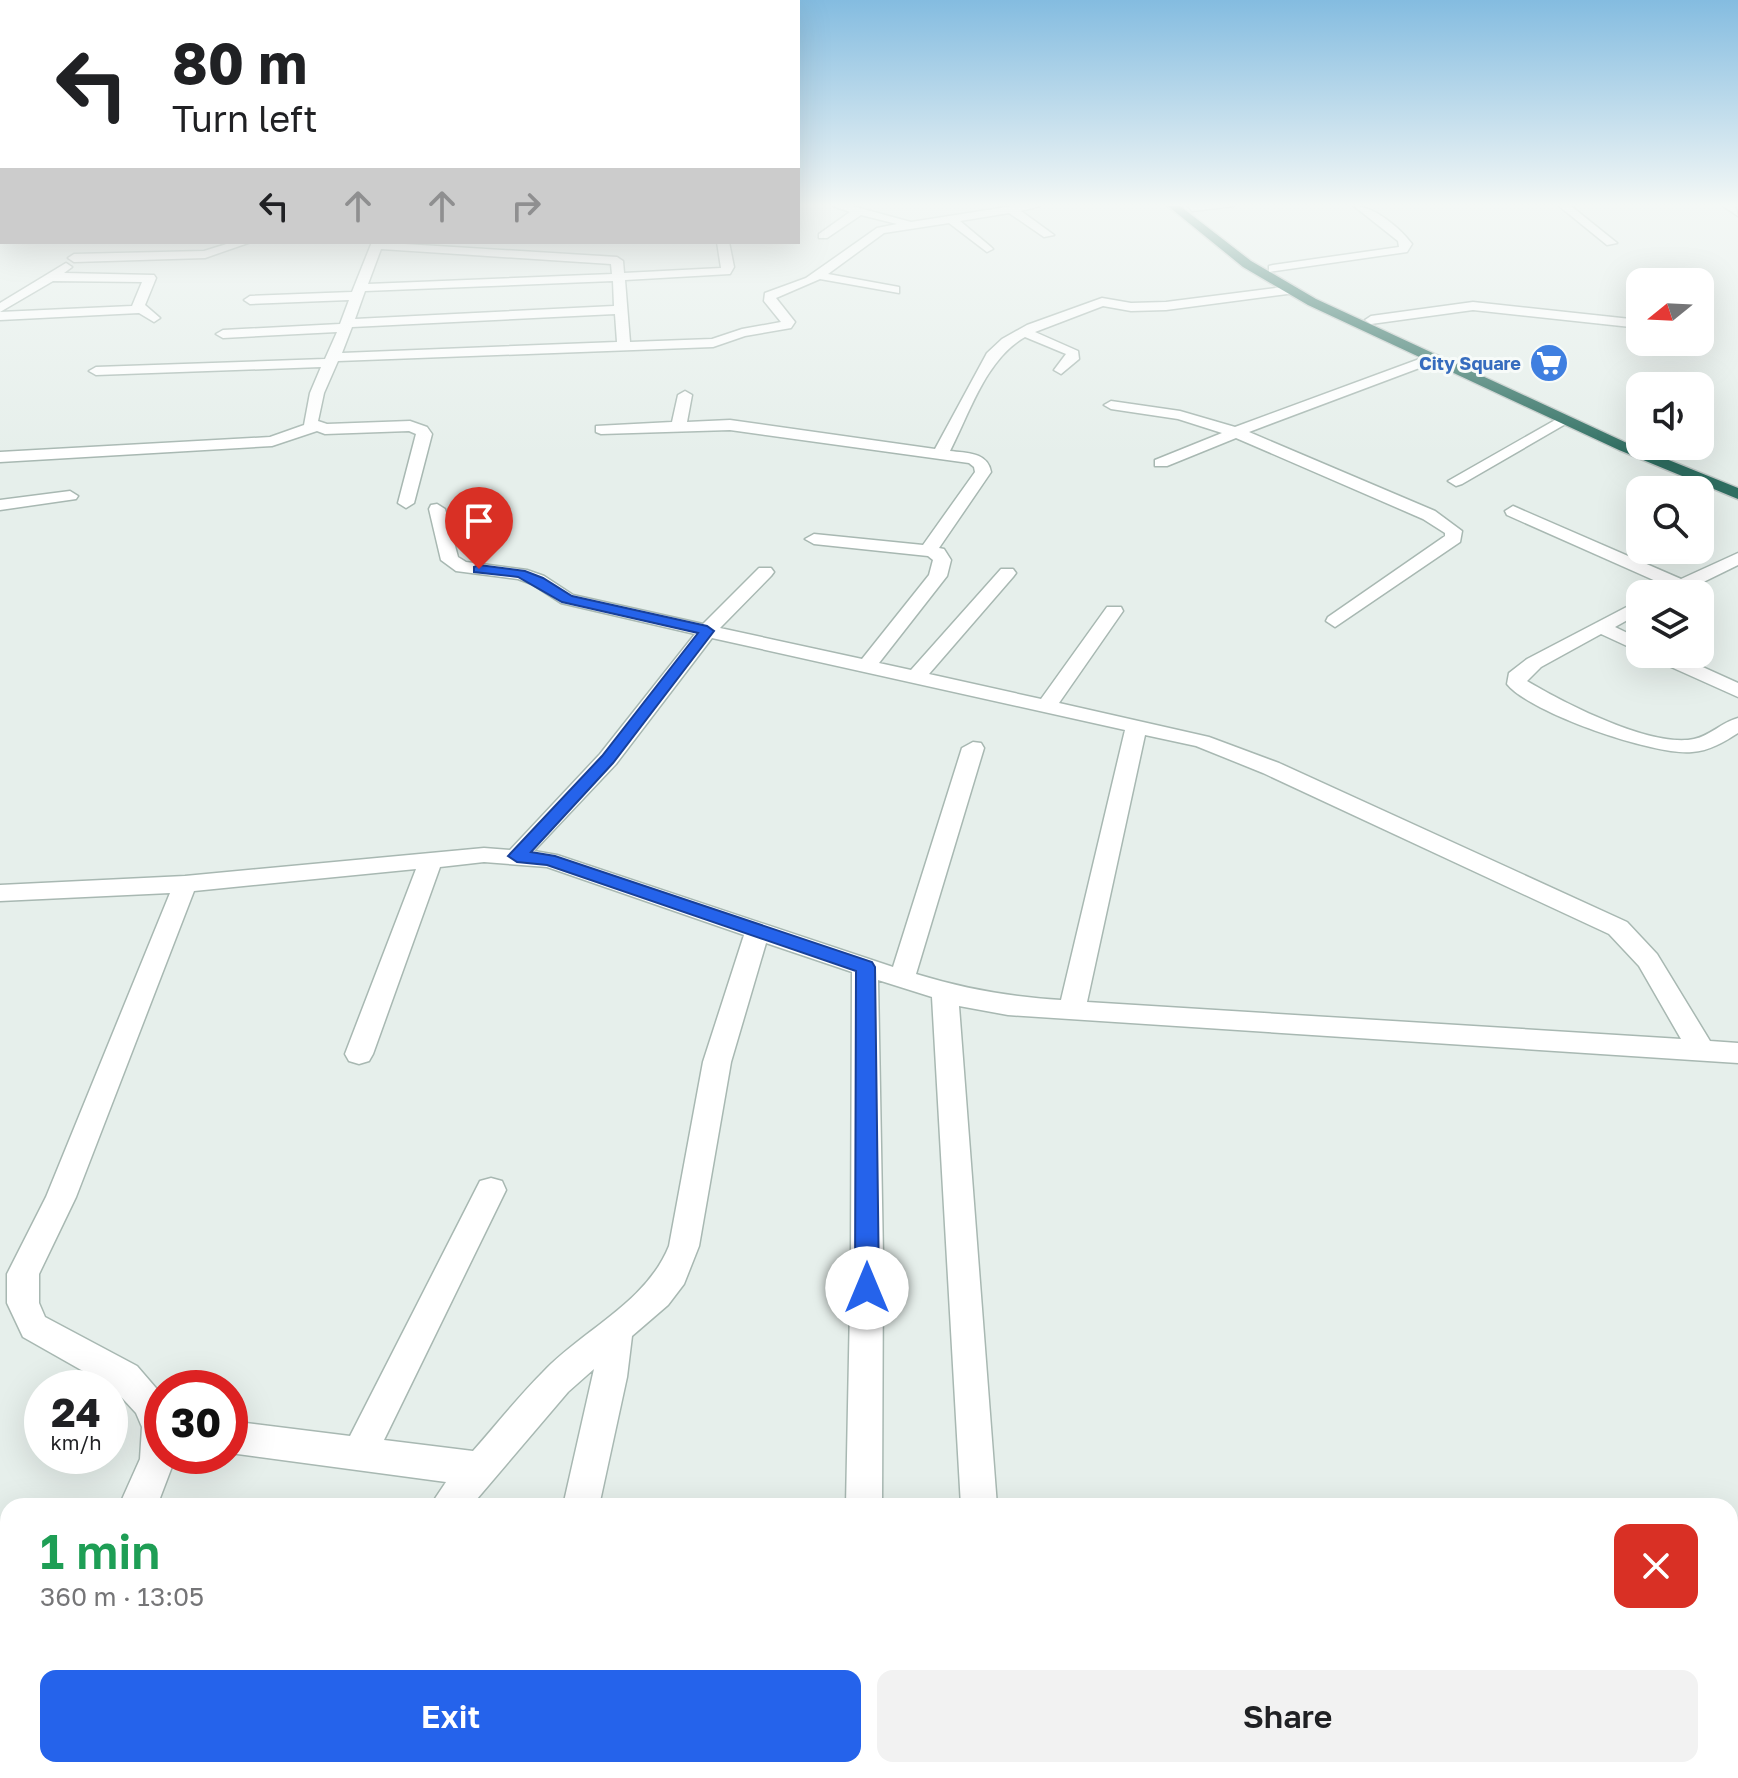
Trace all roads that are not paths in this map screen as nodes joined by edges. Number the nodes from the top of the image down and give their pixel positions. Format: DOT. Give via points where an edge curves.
graph roads {
  1 [pos="33,289"];
  2 [pos="144,289"];
  3 [pos="359,289"];
  4 [pos="410,289"];
  5 [pos="618,289"];
  6 [pos="791,289"];
  7 [pos="890,289"];
  8 [pos="1311,289"];
  9 [pos="895,290"];
  10 [pos="1291,290"];
  11 [pos="358,292"];
  12 [pos="250,300"];
  13 [pos="0,308"];
  14 [pos="141,309"];
  15 [pos="619,310"];
  16 [pos="0,316"];
  17 [pos="154,318"];
  18 [pos="1371,320"];
  19 [pos="1626,322"];
  20 [pos="346,326"];
  21 [pos="1024,332"];
  22 [pos="223,334"];
  23 [pos="624,347"];
  24 [pos="1433,358"];
  25 [pos="332,360"];
  26 [pos="1061,370"];
  27 [pos="96,371"];
  28 [pos="685,395"];
  29 [pos="1111,405"];
  30 [pos="1564,419"];
  31 [pos="314,427"];
  32 [pos="678,427"];
  33 [pos="601,429"];
  34 [pos="1235,432"];
  35 [pos="1626,435"];
  36 [pos="941,453"];
  37 [pos="0,457"];
  38 [pos="1685,460"];
  39 [pos="1161,463"];
  40 [pos="1456,481"];
  41 [pos="1738,482"];
  42 [pos="1738,494"];
  43 [pos="70,496"];
  44 [pos="406,503"];
  45 [pos="0,505"];
  46 [pos="437,509"];
  47 [pos="1513,511"];
  48 [pos="814,539"];
  49 [pos="928,551"];
  50 [pos="1738,558"];
  51 [pos="765,572"];
  52 [pos="1007,573"];
  53 [pos="1653,580"];
  54 [pos="1693,580"];
  55 [pos="1114,611"];
  56 [pos="1626,614"];
  57 [pos="1335,621"];
  58 [pos="1601,627"];
  59 [pos="707,631"];
  60 [pos="1626,639"];
  61 [pos="866,667"];
  62 [pos="1688,668"];
  63 [pos="915,678"];
  64 [pos="1738,691"];
  65 [pos="1046,707"];
  66 [pos="1738,724"];
  67 [pos="1136,727"];
  68 [pos="973,748"];
  69 [pos="517,856"];
  70 [pos="431,860"];
  71 [pos="185,884"];
  72 [pos="0,893"];
  73 [pos="757,932"];
  74 [pos="865,967"];
  75 [pos="902,978"];
  76 [pos="945,992"];
  77 [pos="1072,1010"];
  78 [pos="1701,1050"];
  79 [pos="1738,1053"];
  80 [pos="359,1054"];
  81 [pos="491,1190"];
  82 [pos="617,1326"];
  83 [pos="144,1398"];
  84 [pos="248,1440"];
  85 [pos="359,1455"];
  86 [pos="480,1469"];
  87 [pos="153,1474"];
  88 [pos="142,1498"];
  89 [pos="455,1498"];
  90 [pos="583,1498"];
  91 [pos="864,1498"];
  92 [pos="978,1498"];
  1 -- 13 [label="street"];
  2 -- 14 [label="street" via="137,302"];
  3 -- 11 [label="street"];
  4 -- 11 [label="street"];
  5 -- 15 [label="street"];
  6 -- 23 [label="street" via="769,296 788,322 783,327 713,343"];
  7 -- 9 [label="street"];
  8 -- 18 [label="highway"];
  10 -- 21 [label="street" via="1144,308 1102,302"];
  10 -- 24 [label="highway"];
  11 -- 12 [label="street"];
  11 -- 20 [label="street"];
  14 -- 16 [label="street"];
  14 -- 17 [label="street"];
  15 -- 20 [label="street"];
  15 -- 23 [label="street"];
  18 -- 19 [label="street" via="1473,306"];
  18 -- 35 [label="highway"];
  20 -- 22 [label="street"];
  20 -- 25 [label="street"];
  21 -- 26 [label="street" via="1071,351 1074,356"];
  21 -- 36 [label="street" via="992,356"];
  23 -- 25 [label="street"];
  24 -- 30 [label="highway"];
  24 -- 34 [label="street"];
  25 -- 27 [label="street"];
  25 -- 31 [label="street" via="309,415"];
  28 -- 32 [label="street"];
  29 -- 34 [label="street" via="1180,415"];
  30 -- 40 [label="street"];
  30 -- 42 [label="highway"];
  31 -- 37 [label="street" via="272,441"];
  31 -- 44 [label="street" via="422,430"];
  32 -- 33 [label="street"];
  32 -- 36 [label="street" via="740,426"];
  34 -- 39 [label="street"];
  34 -- 57 [label="street" via="1429,515 1453,531 1454,538"];
  36 -- 49 [label="street" via="973,459 983,472"];
  38 -- 41 [label="highway"];
  43 -- 45 [label="street"];
  46 -- 59 [label="street" via="452,564 521,574 567,599"];
  47 -- 53 [label="street"];
  48 -- 49 [label="street"];
  49 -- 61 [label="street" via="942,560 938,576"];
  50 -- 54 [label="street"];
  51 -- 59 [label="street"];
  52 -- 63 [label="street"];
  55 -- 65 [label="street"];
  56 -- 58 [label="street"];
  58 -- 60 [label="street"];
  58 -- 66 [label="street" via="1534,663 1516,677 1517,684 1581,718 1673,745 1703,744"];
  59 -- 61 [label="street"];
  59 -- 69 [label="street" via="608,759"];
  61 -- 63 [label="street"];
  62 -- 64 [label="street"];
  63 -- 65 [label="street"];
  65 -- 67 [label="street"];
  67 -- 77 [label="street"];
  67 -- 78 [label="street" via="1202,741 1259,763 1618,928 1648,960"];
  68 -- 75 [label="street"];
  69 -- 70 [label="street"];
  69 -- 73 [label="street" via="549,860"];
  70 -- 71 [label="street"];
  70 -- 80 [label="street"];
  71 -- 72 [label="street"];
  71 -- 83 [label="street" via="61,1197 23,1274 23,1303 34,1327 125,1377"];
  73 -- 74 [label="street"];
  73 -- 82 [label="street" via="717,1062 684,1246 657,1295"];
  74 -- 75 [label="street"];
  74 -- 91 [label="street"];
  75 -- 76 [label="street"];
  76 -- 77 [label="street" via="1008,1006"];
  76 -- 92 [label="street"];
  77 -- 78 [label="street"];
  78 -- 79 [label="street"];
  81 -- 85 [label="street"];
  82 -- 86 [label="street" via="556,1381"];
  82 -- 90 [label="street"];
  84 -- 85 [label="street"];
  85 -- 86 [label="street"];
  86 -- 89 [label="street"];
  87 -- 88 [label="street"];
}
